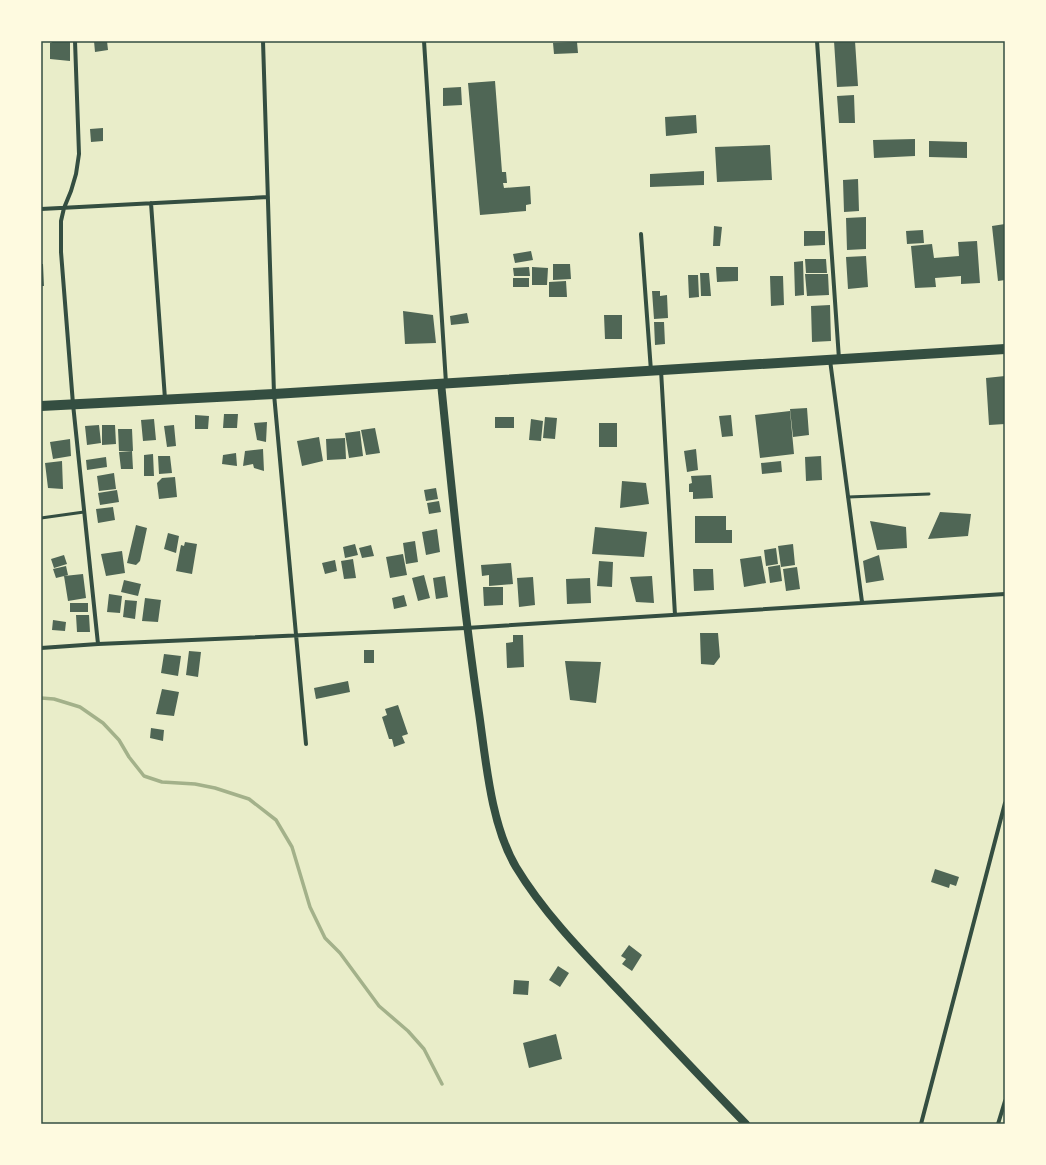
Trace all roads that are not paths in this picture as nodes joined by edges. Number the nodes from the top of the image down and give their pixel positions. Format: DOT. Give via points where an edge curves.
graph roads {
  1 [pos="75,41"];
  2 [pos="263,41"];
  3 [pos="424,41"];
  4 [pos="817,41"];
  5 [pos="268,197"];
  6 [pos="151,203"];
  7 [pos="64,208"];
  8 [pos="41,209"];
  9 [pos="641,234"];
  10 [pos="1005,349"];
  11 [pos="834,359"];
  12 [pos="661,370"];
  13 [pos="651,371"];
  14 [pos="443,383"];
  15 [pos="274,394"];
  16 [pos="165,400"];
  17 [pos="73,404"];
  18 [pos="41,406"];
  19 [pos="929,494"];
  20 [pos="848,497"];
  21 [pos="84,512"];
  22 [pos="41,518"];
  23 [pos="1005,594"];
  24 [pos="862,602"];
  25 [pos="675,614"];
  26 [pos="466,628"];
  27 [pos="296,635"];
  28 [pos="98,644"];
  29 [pos="41,648"];
  30 [pos="306,744"];
  31 [pos="1005,802"];
  32 [pos="1005,1101"];
  33 [pos="746,1124"];
  34 [pos="923,1124"];
  35 [pos="998,1124"];
  1 -- 7 [label="street" via="78,154 76,174"];
  2 -- 5 [label="street"];
  3 -- 14 [label="street"];
  4 -- 11 [label="street"];
  5 -- 6 [label="street"];
  5 -- 15 [label="street"];
  6 -- 7 [label="street"];
  6 -- 16 [label="street"];
  7 -- 8 [label="street"];
  7 -- 17 [label="street" via="61,221 61,252"];
  9 -- 13 [label="street"];
  10 -- 11 [label="highway"];
  11 -- 12 [label="highway"];
  11 -- 20 [label="street"];
  12 -- 13 [label="highway"];
  12 -- 25 [label="street"];
  13 -- 14 [label="highway"];
  14 -- 15 [label="highway"];
  14 -- 26 [label="main road"];
  15 -- 16 [label="highway"];
  15 -- 27 [label="street"];
  16 -- 17 [label="highway"];
  17 -- 18 [label="highway"];
  17 -- 21 [label="street"];
  19 -- 20 [label="lane"];
  20 -- 24 [label="street"];
  21 -- 22 [label="lane"];
  21 -- 28 [label="street"];
  23 -- 24 [label="street"];
  24 -- 25 [label="street"];
  25 -- 26 [label="street"];
  26 -- 27 [label="street"];
  26 -- 33 [label="main road" via="493,805 516,867 544,908 585,955"];
  27 -- 28 [label="street"];
  27 -- 30 [label="street"];
  28 -- 29 [label="street"];
  31 -- 34 [label="street"];
  32 -- 35 [label="street"];
}
